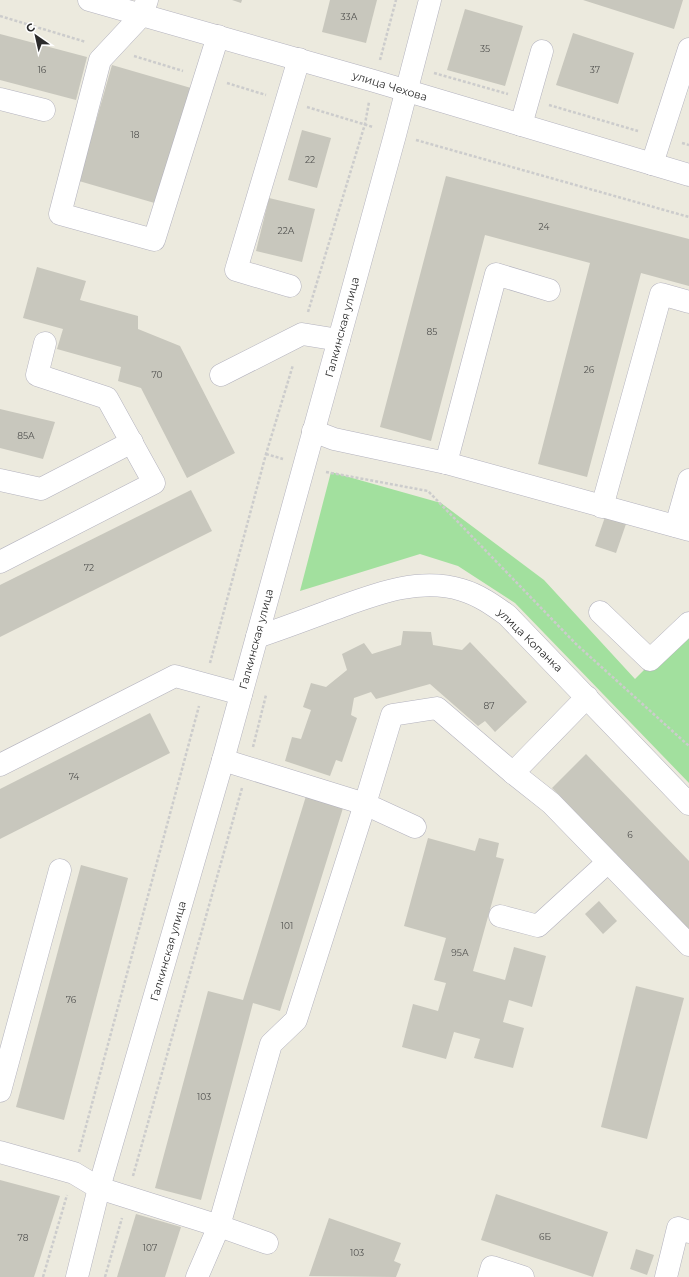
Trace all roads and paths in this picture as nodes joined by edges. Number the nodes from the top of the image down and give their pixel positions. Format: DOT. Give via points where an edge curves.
graph roads {
  1 [pos="89,0"];
  2 [pos="396,0"];
  3 [pos="430,0"];
  4 [pos="144,7"];
  5 [pos="0,16"];
  6 [pos="218,36"];
  7 [pos="110,49"];
  8 [pos="689,49"];
  9 [pos="542,51"];
  10 [pos="380,58"];
  11 [pos="299,59"];
  12 [pos="205,77"];
  13 [pos="407,91"];
  14 [pos="0,99"];
  15 [pos="286,101"];
  16 [pos="44,110"];
  17 [pos="521,125"];
  18 [pos="395,135"];
  19 [pos="652,164"];
  20 [pos="689,175"];
  21 [pos="689,217"];
  22 [pos="290,286"];
  23 [pos="549,290"];
  24 [pos="689,302"];
  25 [pos="339,340"];
  26 [pos="45,343"];
  27 [pos="221,375"];
  28 [pos="313,432"];
  29 [pos="132,442"];
  30 [pos="446,463"];
  31 [pos="323,479"];
  32 [pos="0,480"];
  33 [pos="689,480"];
  34 [pos="602,507"];
  35 [pos="683,528"];
  36 [pos="0,562"];
  37 [pos="600,612"];
  38 [pos="689,623"];
  39 [pos="257,637"];
  40 [pos="241,694"];
  41 [pos="267,694"];
  42 [pos="586,697"];
  43 [pos="689,746"];
  44 [pos="223,760"];
  45 [pos="0,764"];
  46 [pos="247,767"];
  47 [pos="513,773"];
  48 [pos="365,804"];
  49 [pos="689,804"];
  50 [pos="415,827"];
  51 [pos="608,862"];
  52 [pos="60,870"];
  53 [pos="500,916"];
  54 [pos="689,945"];
  55 [pos="0,1091"];
  56 [pos="0,1152"];
  57 [pos="99,1188"];
  58 [pos="128,1197"];
  59 [pos="219,1226"];
  60 [pos="689,1232"];
  61 [pos="267,1243"];
  62 [pos="77,1277"];
  63 [pos="105,1277"];
  64 [pos="197,1277"];
  65 [pos="489,1277"];
  66 [pos="523,1277"];
  67 [pos="666,1277"];
  1 -- 4 [label="street, улица Чехова"];
  2 -- 10 [label="path"];
  3 -- 13 [label="street, Галкинская улица"];
  4 -- 6 [label="street, улица Чехова"];
  4 -- 7 [label="street"];
  5 -- 7 [label="path"];
  6 -- 11 [label="street, улица Чехова"];
  6 -- 12 [label="street"];
  7 -- 12 [label="path"];
  7 -- 12 [label="street" via="100,60 60,214 154,240"];
  8 -- 19 [label="street"];
  9 -- 17 [label="street"];
  11 -- 13 [label="street, улица Чехова"];
  11 -- 15 [label="street"];
  12 -- 15 [label="path"];
  13 -- 17 [label="street, улица Чехова"];
  13 -- 18 [label="street, Галкинская улица"];
  14 -- 16 [label="street"];
  15 -- 18 [label="path"];
  15 -- 22 [label="street" via="236,270"];
  17 -- 19 [label="street, улица Чехова"];
  18 -- 21 [label="path"];
  18 -- 25 [label="street, Галкинская улица"];
  19 -- 20 [label="street, улица Чехова"];
  23 -- 30 [label="street" via="496,274"];
  24 -- 34 [label="street" via="661,294"];
  25 -- 27 [label="street" via="302,334"];
  25 -- 28 [label="street, Галкинская улица"];
  26 -- 29 [label="street" via="37,376 107,398"];
  28 -- 30 [label="street" via="334,439"];
  28 -- 39 [label="street, Галкинская улица"];
  29 -- 32 [label="street" via="40,489"];
  29 -- 36 [label="street" via="154,483"];
  30 -- 34 [label="street"];
  31 -- 43 [label="path" via="325,471 428,491 576,644"];
  33 -- 35 [label="street"];
  34 -- 35 [label="street"];
  37 -- 38 [label="street" via="650,660"];
  39 -- 40 [label="street, Галкинская улица"];
  39 -- 42 [label="street, улица Копанка" via="371,596 413,586 436,585 462,590 485,599 507,615"];
  40 -- 44 [label="street, Галкинская улица"];
  40 -- 45 [label="street" via="175,676"];
  41 -- 46 [label="path"];
  42 -- 47 [label="street"];
  42 -- 49 [label="street, улица Копанка"];
  44 -- 46 [label="street"];
  44 -- 57 [label="street, Галкинская улица"];
  46 -- 48 [label="street"];
  46 -- 58 [label="path"];
  47 -- 48 [label="street" via="437,708 392,715"];
  47 -- 51 [label="street" via="551,803"];
  48 -- 50 [label="street"];
  48 -- 59 [label="street" via="296,1020 271,1044"];
  51 -- 53 [label="street" via="538,926"];
  51 -- 54 [label="street"];
  52 -- 55 [label="street"];
  56 -- 57 [label="street" via="74,1173"];
  57 -- 58 [label="street"];
  57 -- 62 [label="street, Галкинская улица"];
  58 -- 59 [label="street"];
  58 -- 63 [label="path"];
  59 -- 61 [label="street"];
  59 -- 64 [label="street"];
  60 -- 67 [label="street" via="678,1228"];
  65 -- 66 [label="street" via="492,1267"];
}
